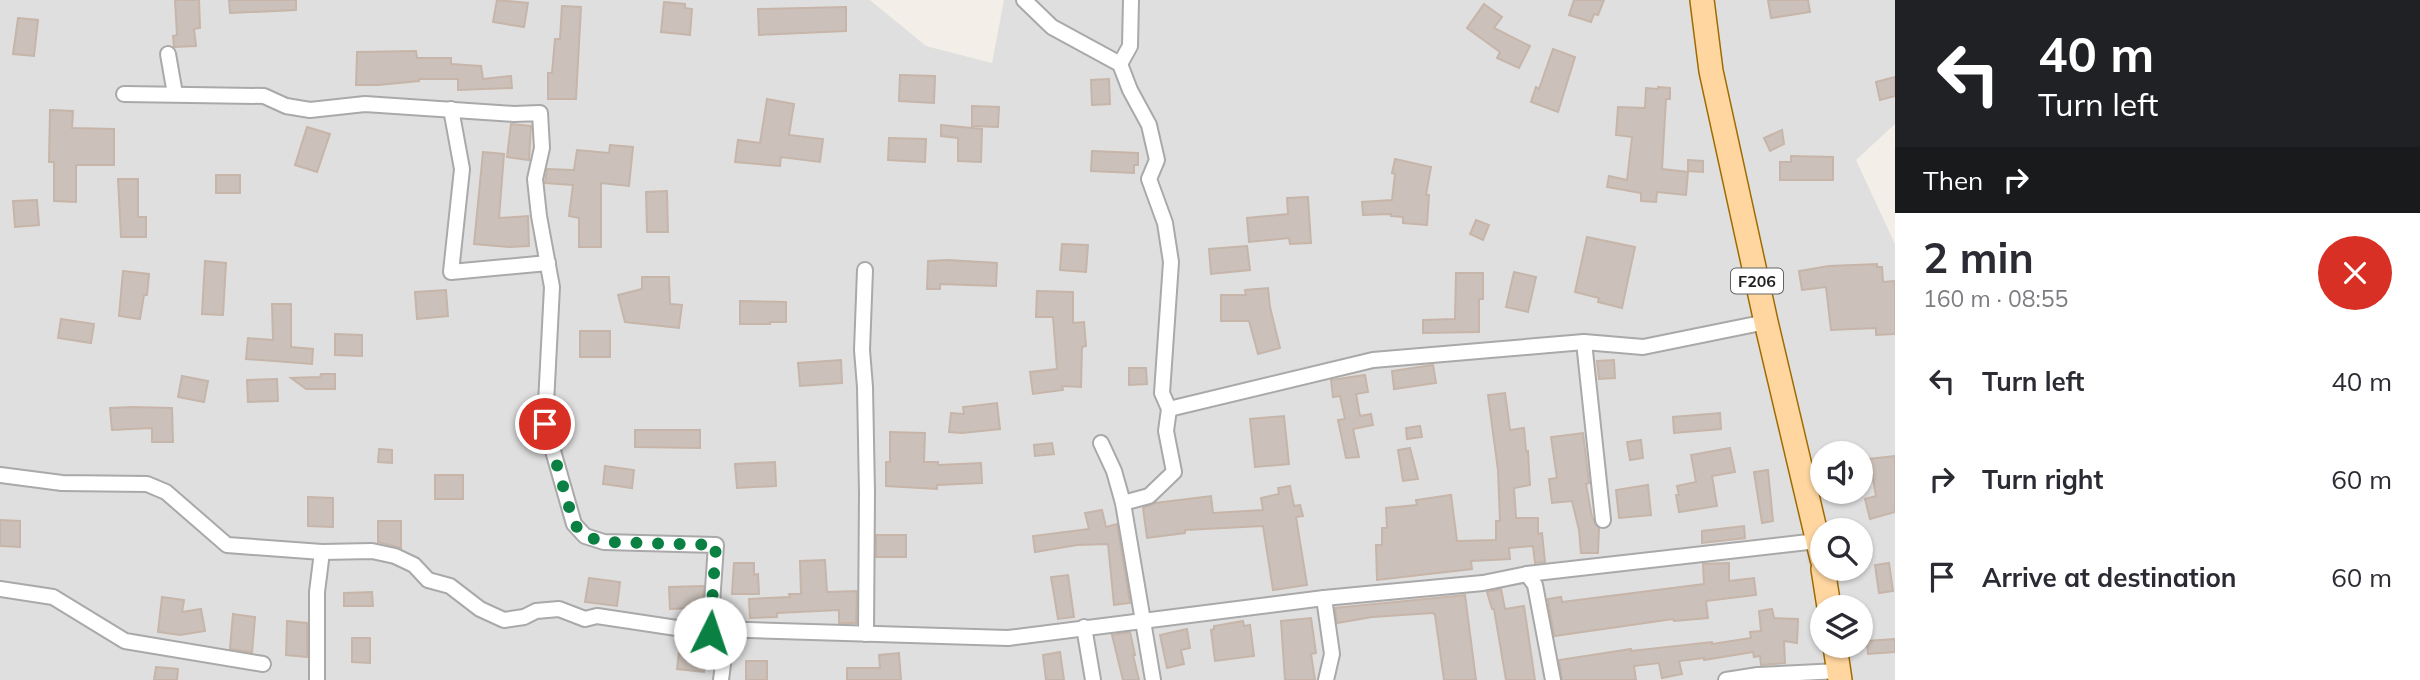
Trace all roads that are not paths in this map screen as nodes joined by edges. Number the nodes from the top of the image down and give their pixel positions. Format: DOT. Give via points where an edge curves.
graph roads {
  1 [pos="1024,0"];
  2 [pos="1131,0"];
  3 [pos="1702,0"];
  4 [pos="168,54"];
  5 [pos="1119,64"];
  6 [pos="124,94"];
  7 [pos="175,94"];
  8 [pos="451,109"];
  9 [pos="548,263"];
  10 [pos="865,270"];
  11 [pos="1766,322"];
  12 [pos="1584,342"];
  13 [pos="1169,409"];
  14 [pos="1101,443"];
  15 [pos="0,475"];
  16 [pos="1123,503"];
  17 [pos="1812,518"];
  18 [pos="1603,520"];
  19 [pos="1810,551"];
  20 [pos="322,552"];
  21 [pos="1527,574"];
  22 [pos="0,589"];
  23 [pos="1324,598"];
  24 [pos="1144,620"];
  25 [pos="1084,627"];
  26 [pos="710,633"];
  27 [pos="866,634"];
  28 [pos="1837,658"];
  29 [pos="263,664"];
  30 [pos="1840,676"];
  31 [pos="317,680"];
  32 [pos="721,680"];
  33 [pos="1093,680"];
  34 [pos="1153,680"];
  35 [pos="1326,680"];
  36 [pos="1553,680"];
  37 [pos="1726,680"];
  1 -- 5 [label="street" via="1052,27"];
  2 -- 5 [label="street" via="1130,46"];
  3 -- 11 [label="main road, F206" via="1711,71"];
  4 -- 7 [label="street"];
  5 -- 13 [label="street" via="1149,125 1157,160 1149,179 1170,241 1162,393"];
  6 -- 7 [label="street"];
  7 -- 8 [label="street" via="264,96 310,110 365,104"];
  8 -- 9 [label="street" via="540,113 542,148 535,179"];
  8 -- 9 [label="street" via="462,169 451,272"];
  9 -- 26 [label="street" via="552,286 545,424 574,524 585,536 604,542 716,545"];
  10 -- 27 [label="street"];
  11 -- 12 [label="street" via="1643,346"];
  11 -- 17 [label="main road, F206"];
  12 -- 13 [label="street" via="1373,360"];
  12 -- 18 [label="street"];
  13 -- 16 [label="street" via="1166,431 1174,472 1149,496"];
  14 -- 16 [label="street"];
  15 -- 20 [label="street" via="62,483 146,484 166,492 227,545"];
  16 -- 24 [label="street"];
  19 -- 21 [label="street"];
  20 -- 26 [label="street" via="372,551 396,556 429,580 450,586 504,620 559,609 585,619 597,616"];
  20 -- 31 [label="street"];
  21 -- 23 [label="street" via="1483,583"];
  21 -- 36 [label="street" via="1535,585"];
  22 -- 29 [label="street" via="53,597 125,641"];
  23 -- 24 [label="street"];
  23 -- 35 [label="street" via="1332,654"];
  24 -- 25 [label="street"];
  24 -- 34 [label="street"];
  25 -- 27 [label="street" via="1008,638"];
  25 -- 33 [label="street"];
  26 -- 27 [label="street" via="717,629"];
  26 -- 32 [label="street" via="719,641"];
  28 -- 30 [label="main road"];
  30 -- 37 [label="street" via="1758,675"];
}
